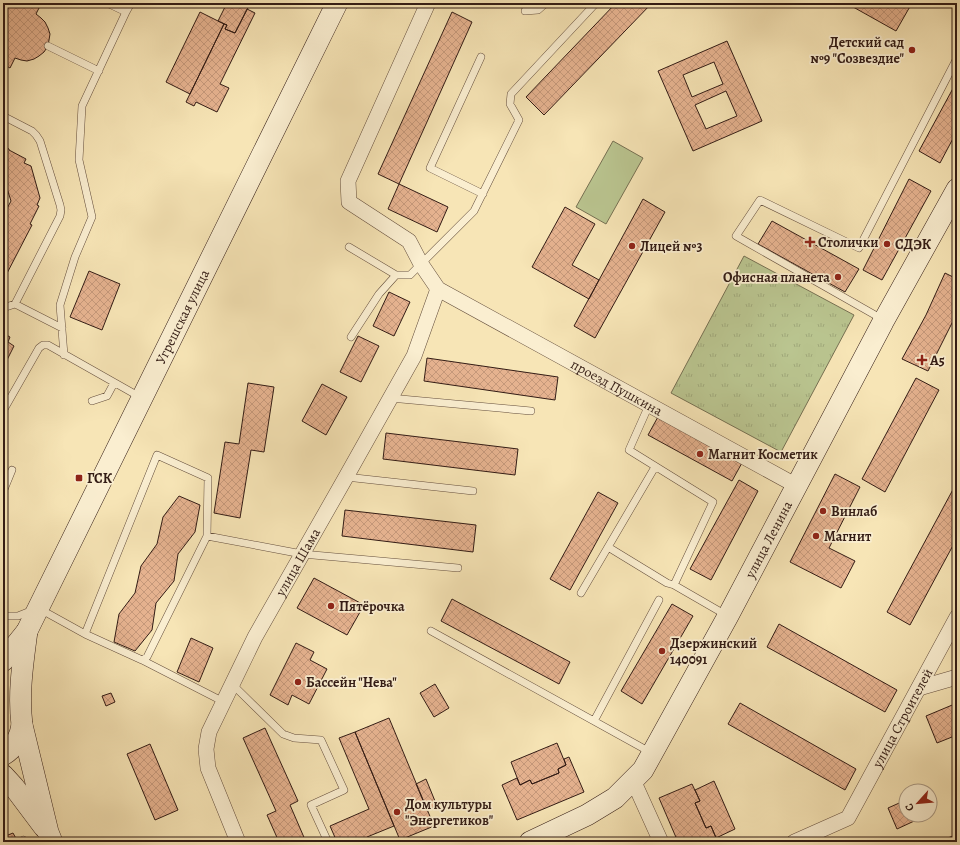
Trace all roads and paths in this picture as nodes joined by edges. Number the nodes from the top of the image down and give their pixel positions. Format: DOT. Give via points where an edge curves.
graph roads {
  1 [pos="107,3"];
  2 [pos="131,3"];
  3 [pos="337,3"];
  4 [pos="428,3"];
  5 [pos="546,3"];
  6 [pos="596,3"];
  7 [pos="525,11"];
  8 [pos="126,12"];
  9 [pos="48,46"];
  10 [pos="481,57"];
  11 [pos="957,58"];
  12 [pos="99,71"];
  13 [pos="3,116"];
  14 [pos="957,189"];
  15 [pos="483,194"];
  16 [pos="349,247"];
  17 [pos="421,264"];
  18 [pos="396,275"];
  19 [pos="438,289"];
  20 [pos="15,304"];
  21 [pos="3,308"];
  22 [pos="883,322"];
  23 [pos="62,328"];
  24 [pos="351,337"];
  25 [pos="64,355"];
  26 [pos="114,383"];
  27 [pos="142,398"];
  28 [pos="390,398"];
  29 [pos="92,401"];
  30 [pos="649,405"];
  31 [pos="3,411"];
  32 [pos="531,411"];
  33 [pos="656,467"];
  34 [pos="12,470"];
  35 [pos="346,477"];
  36 [pos="797,486"];
  37 [pos="473,491"];
  38 [pos="3,492"];
  39 [pos="207,536"];
  40 [pos="608,547"];
  41 [pos="302,554"];
  42 [pos="458,568"];
  43 [pos="674,585"];
  44 [pos="581,593"];
  45 [pos="659,600"];
  46 [pos="38,608"];
  47 [pos="3,616"];
  48 [pos="728,616"];
  49 [pos="957,617"];
  50 [pos="431,630"];
  51 [pos="27,631"];
  52 [pos="85,634"];
  53 [pos="142,660"];
  54 [pos="3,661"];
  55 [pos="957,677"];
  56 [pos="232,684"];
  57 [pos="919,688"];
  58 [pos="3,693"];
  59 [pos="224,702"];
  60 [pos="21,719"];
  61 [pos="594,721"];
  62 [pos="652,753"];
  63 [pos="3,755"];
  64 [pos="3,775"];
  65 [pos="633,780"];
  66 [pos="50,837"];
  67 [pos="238,842"];
  68 [pos="328,842"];
  69 [pos="530,842"];
  70 [pos="662,842"];
  71 [pos="794,842"];
  1 -- 8 [label="lane"];
  2 -- 8 [label="lane"];
  3 -- 27 [label="main road, Угрешская улица"];
  4 -- 17 [label="street" via="348,181 349,202 409,241"];
  5 -- 7 [label="lane" via="538,10"];
  6 -- 15 [label="lane" via="510,94 510,104 518,120"];
  8 -- 12 [label="lane"];
  9 -- 12 [label="lane"];
  10 -- 15 [label="lane" via="430,168"];
  11 -- 22 [label="lane" via="859,248 760,200 736,236 875,315"];
  12 -- 23 [label="lane" via="82,106 79,160 92,217 75,257 60,305"];
  13 -- 20 [label="lane" via="32,131 40,141 61,210"];
  14 -- 22 [label="main road, улица Ленина"];
  15 -- 17 [label="lane" via="474,212"];
  16 -- 18 [label="lane"];
  17 -- 18 [label="lane" via="410,275"];
  17 -- 19 [label="street"];
  18 -- 24 [label="lane" via="378,294"];
  19 -- 28 [label="street, улица Шама" via="414,356"];
  19 -- 30 [label="street, проезд Пушкина"];
  20 -- 21 [label="lane"];
  20 -- 23 [label="lane"];
  22 -- 36 [label="main road, улица Ленина"];
  23 -- 25 [label="lane"];
  25 -- 26 [label="lane"];
  25 -- 31 [label="lane" via="48,345 39,348"];
  26 -- 27 [label="lane"];
  26 -- 29 [label="lane" via="107,396"];
  27 -- 46 [label="main road, Угрешская улица"];
  28 -- 32 [label="lane"];
  28 -- 35 [label="street, улица Шама"];
  30 -- 33 [label="lane" via="629,450"];
  30 -- 36 [label="street, проезд Пушкина"];
  33 -- 40 [label="lane"];
  33 -- 43 [label="lane" via="713,502"];
  34 -- 38 [label="lane"];
  35 -- 37 [label="lane"];
  35 -- 41 [label="street, улица Шама"];
  36 -- 48 [label="main road, улица Ленина"];
  39 -- 41 [label="lane"];
  39 -- 52 [label="lane" via="208,478 157,455"];
  39 -- 53 [label="lane" via="147,657"];
  40 -- 43 [label="lane"];
  40 -- 44 [label="lane"];
  41 -- 42 [label="lane"];
  41 -- 56 [label="street, улица Шама" via="255,637"];
  43 -- 48 [label="lane"];
  45 -- 61 [label="lane"];
  46 -- 47 [label="lane" via="18,616"];
  46 -- 51 [label="main road, Угрешская улица"];
  46 -- 52 [label="lane"];
  48 -- 62 [label="main road, улица Ленина"];
  49 -- 57 [label="street, улица Строителей"];
  50 -- 61 [label="lane"];
  51 -- 54 [label="main road, Угрешская улица"];
  51 -- 60 [label="main road, Угрешская улица" via="21,676"];
  52 -- 53 [label="lane"];
  53 -- 59 [label="lane"];
  55 -- 57 [label="street"];
  56 -- 59 [label="street, улица Шама"];
  56 -- 68 [label="lane" via="283,734 294,738 321,740 344,790 311,804"];
  57 -- 71 [label="street, улица Строителей" via="848,818"];
  58 -- 60 [label="main road, Угрешская улица" via="16,703"];
  59 -- 67 [label="street, улица Шама" via="209,732 206,749 208,768"];
  60 -- 63 [label="main road, Угрешская улица" via="21,733 17,741"];
  60 -- 66 [label="main road, Угрешская улица"];
  61 -- 62 [label="lane"];
  62 -- 65 [label="main road, улица Ленина" via="643,770"];
  64 -- 66 [label="main road, Угрешская улица"];
  65 -- 69 [label="main road, улица Ленина" via="615,798 587,815"];
  65 -- 70 [label="street"];
}
